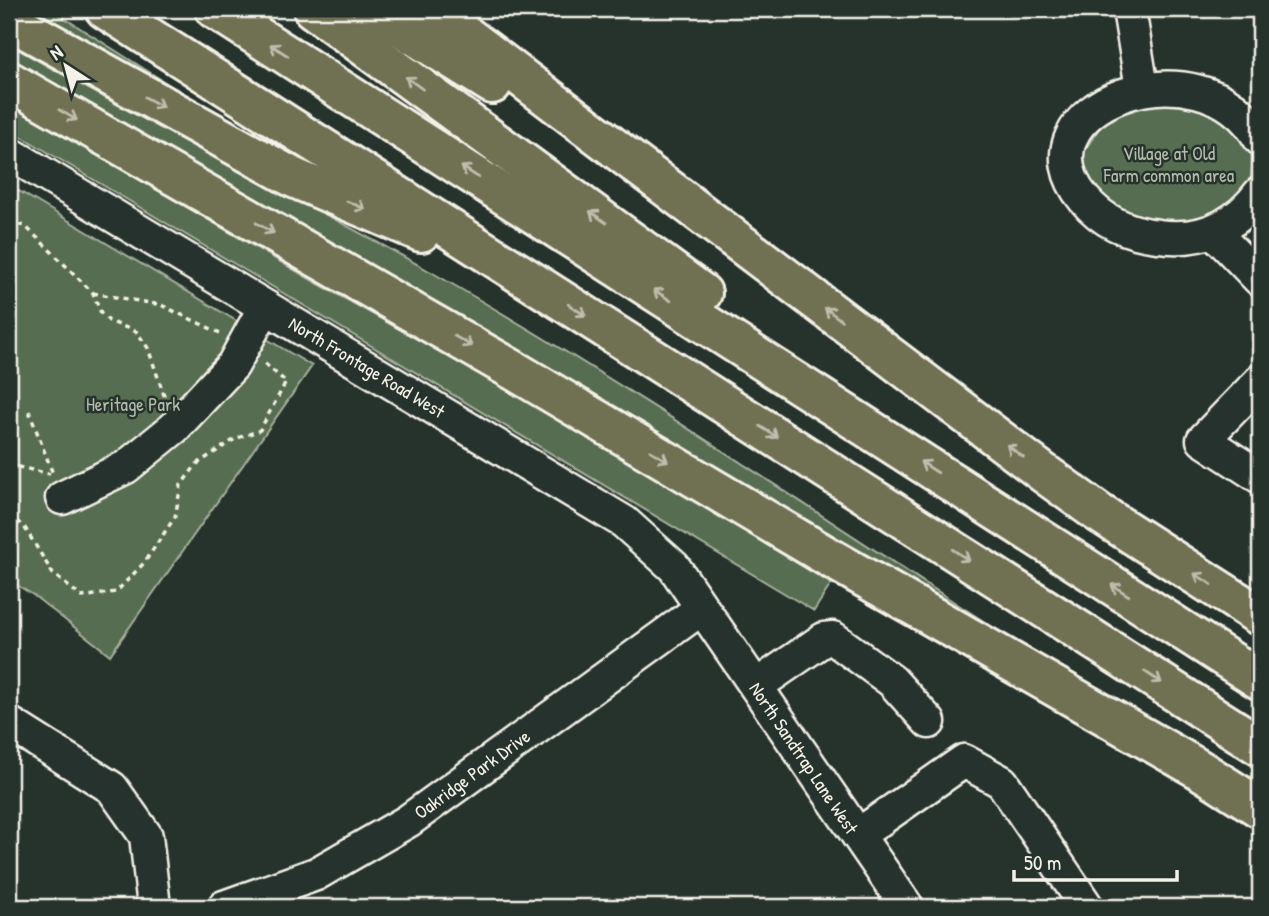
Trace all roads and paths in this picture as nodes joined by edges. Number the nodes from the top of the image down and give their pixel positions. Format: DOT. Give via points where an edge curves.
graph roads {
  1 [pos="105,9"];
  2 [pos="215,9"];
  3 [pos="313,9"];
  4 [pos="372,9"];
  5 [pos="431,9"];
  6 [pos="1129,9"];
  7 [pos="9,20"];
  8 [pos="9,81"];
  9 [pos="1142,88"];
  10 [pos="1260,139"];
  11 [pos="9,153"];
  12 [pos="637,167"];
  13 [pos="1260,193"];
  14 [pos="9,223"];
  15 [pos="1214,232"];
  16 [pos="520,273"];
  17 [pos="1260,280"];
  18 [pos="265,307"];
  19 [pos="1260,381"];
  20 [pos="822,398"];
  21 [pos="29,411"];
  22 [pos="174,428"];
  23 [pos="9,474"];
  24 [pos="1260,477"];
  25 [pos="62,498"];
  26 [pos="702,608"];
  27 [pos="1260,616"];
  28 [pos="1260,680"];
  29 [pos="756,686"];
  30 [pos="929,722"];
  31 [pos="9,723"];
  32 [pos="1260,746"];
  33 [pos="1260,808"];
  34 [pos="858,835"];
  35 [pos="155,907"];
  36 [pos="224,907"];
  37 [pos="907,907"];
  38 [pos="1087,907"];
  1 -- 16 [label="highway"];
  20 -- 2 [label="highway, one-way"];
  20 -- 3 [label="highway, one-way" via="705,295"];
  4 -- 12 [label="highway" via="556,125"];
  5 -- 12 [label="highway"];
  6 -- 9 [label="street"];
  7 -- 16 [label="highway, one-way" via="294,178"];
  8 -- 33 [label="highway, one-way" via="515,371"];
  9 -- 10 [label="street" via="1165,86 1207,93 1240,112"];
  9 -- 15 [label="street" via="1098,108 1070,139 1066,156 1078,192 1105,220 1144,235 1189,238"];
  11 -- 18 [label="street, North Frontage Road West"];
  27 -- 12 [label="highway, one-way" via="1099,513"];
  13 -- 15 [label="street" via="1248,209"];
  14 -- 22 [label="path" via="25,226 53,253 93,293 109,321 137,332 148,348"];
  15 -- 17 [label="street"];
  16 -- 32 [label="highway, one-way"];
  18 -- 22 [label="street" via="233,365"];
  18 -- 26 [label="street, North Frontage Road West" via="624,522 674,567"];
  19 -- 24 [label="street" via="1203,440"];
  28 -- 20 [label="highway, one-way"];
  21 -- 23 [label="path" via="53,475 19,467"];
  22 -- 25 [label="street" via="126,467"];
  26 -- 29 [label="street, North Sandtrap Lane West"];
  26 -- 36 [label="street, Oakridge Park Drive" via="408,821 316,874"];
  29 -- 30 [label="street" via="824,639 833,638 892,681"];
  29 -- 34 [label="street, North Sandtrap Lane West"];
  31 -- 35 [label="street" via="112,788 146,836"];
  34 -- 37 [label="street, North Sandtrap Lane West"];
  34 -- 38 [label="street" via="964,761 1002,782"];
}
